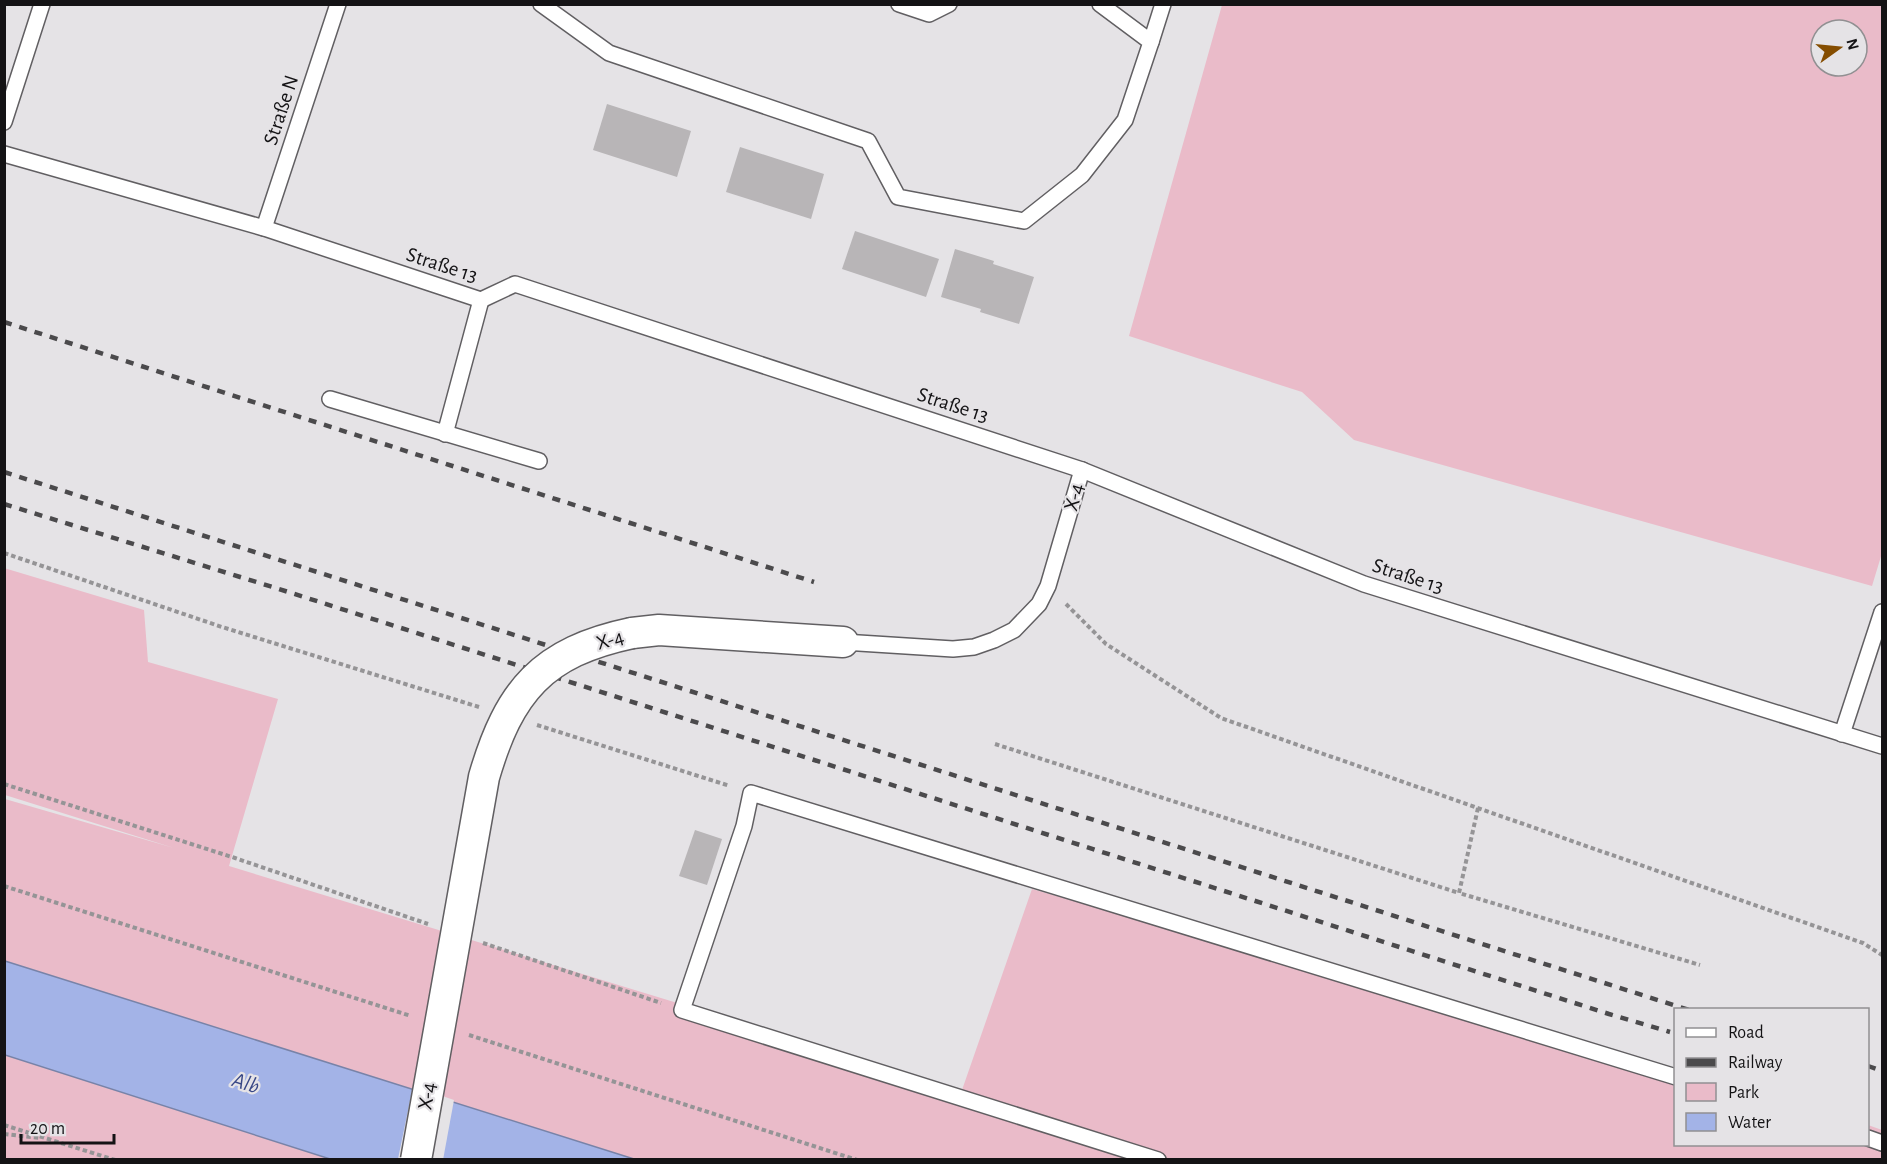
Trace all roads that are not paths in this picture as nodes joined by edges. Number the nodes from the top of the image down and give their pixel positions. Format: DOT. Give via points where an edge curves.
graph roads {
  1 [pos="42,4"];
  2 [pos="338,4"];
  3 [pos="541,4"];
  4 [pos="899,4"];
  5 [pos="949,4"];
  6 [pos="1100,4"];
  7 [pos="1163,4"];
  8 [pos="1151,42"];
  9 [pos="4,122"];
  10 [pos="4,154"];
  11 [pos="264,228"];
  12 [pos="481,300"];
  13 [pos="330,399"];
  14 [pos="445,434"];
  15 [pos="539,461"];
  16 [pos="1082,470"];
  17 [pos="1881,615"];
  18 [pos="843,642"];
  19 [pos="1842,734"];
  20 [pos="1882,746"];
  21 [pos="1674,1076"];
  22 [pos="416,1160"];
  23 [pos="1158,1160"];
  1 -- 9 [label="lane"];
  2 -- 11 [label="lane, Straße N"];
  3 -- 8 [label="lane" via="609,53 868,141 898,197 1024,221 1082,175 1125,120"];
  4 -- 5 [label="lane" via="929,14"];
  6 -- 8 [label="lane"];
  7 -- 8 [label="lane"];
  10 -- 11 [label="lane, Straße 13"];
  11 -- 12 [label="lane, Straße 13"];
  12 -- 14 [label="lane"];
  12 -- 16 [label="lane, Straße 13" via="515,284"];
  13 -- 14 [label="lane"];
  14 -- 15 [label="lane"];
  16 -- 18 [label="lane, X-4" via="1048,586 1023,623 974,647"];
  16 -- 19 [label="lane, Straße 13" via="1364,584"];
  17 -- 19 [label="lane"];
  18 -- 22 [label="street, X-4, bridge" via="659,630 632,633 584,647 550,666 517,699 502,723 484,777"];
  19 -- 20 [label="lane, Straße 13"];
  21 -- 23 [label="lane" via="751,793 744,826 682,1010"];
}
